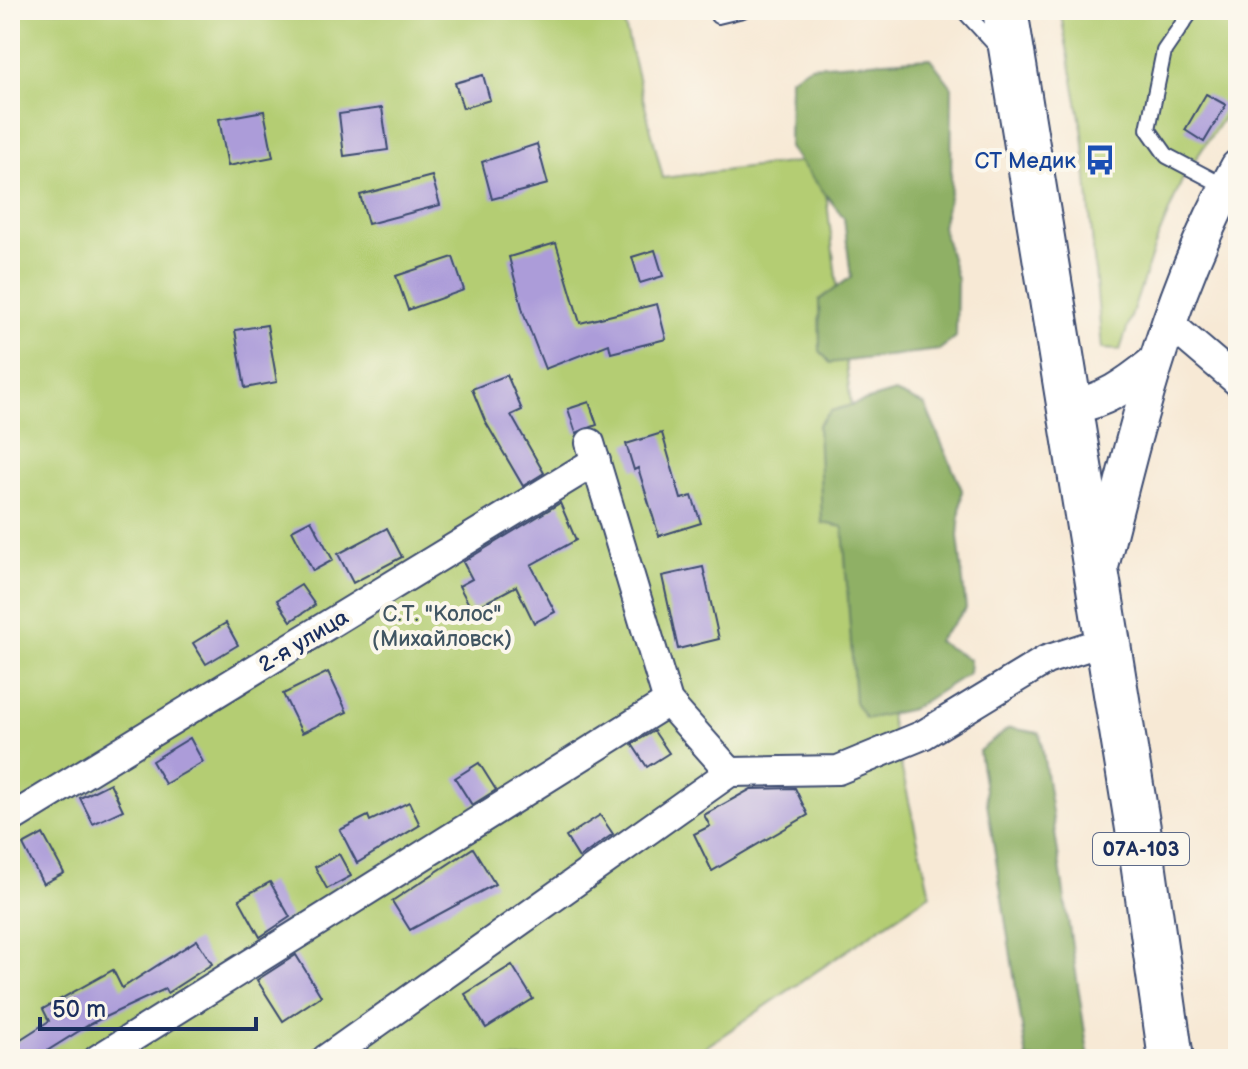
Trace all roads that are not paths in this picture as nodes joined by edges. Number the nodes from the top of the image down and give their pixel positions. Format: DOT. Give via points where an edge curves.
graph roads {
  1 [pos="717,10"];
  2 [pos="743,10"];
  3 [pos="963,10"];
  4 [pos="1005,10"];
  5 [pos="1174,10"];
  6 [pos="1192,10"];
  7 [pos="1177,32"];
  8 [pos="1014,69"];
  9 [pos="1232,177"];
  10 [pos="1170,324"];
  11 [pos="1153,364"];
  12 [pos="1238,382"];
  13 [pos="1069,407"];
  14 [pos="1098,579"];
  15 [pos="1108,640"];
  16 [pos="668,702"];
  17 [pos="730,772"];
  18 [pos="10,819"];
  19 [pos="98,1059"];
  20 [pos="326,1059"];
  21 [pos="1171,1059"];
  1 -- 2 [label="lane" via="718,16"];
  3 -- 8 [label="lane"];
  4 -- 8 [label="main road, 07А-103"];
  5 -- 7 [label="lane"];
  6 -- 7 [label="lane"];
  7 -- 9 [label="lane" via="1164,51 1148,129 1167,156"];
  8 -- 13 [label="main road, 07А-103"];
  9 -- 10 [label="street"];
  10 -- 11 [label="street"];
  10 -- 12 [label="street"];
  11 -- 13 [label="street" via="1104,398"];
  11 -- 14 [label="street"];
  13 -- 14 [label="main road, 07А-103"];
  14 -- 15 [label="main road, 07А-103"];
  15 -- 17 [label="street" via="1046,660 923,735 838,770"];
  15 -- 21 [label="main road, 07А-103"];
  16 -- 17 [label="street"];
  16 -- 18 [label="street, 2-я улица" via="593,452"];
  16 -- 19 [label="street"];
  17 -- 20 [label="street"];
}
